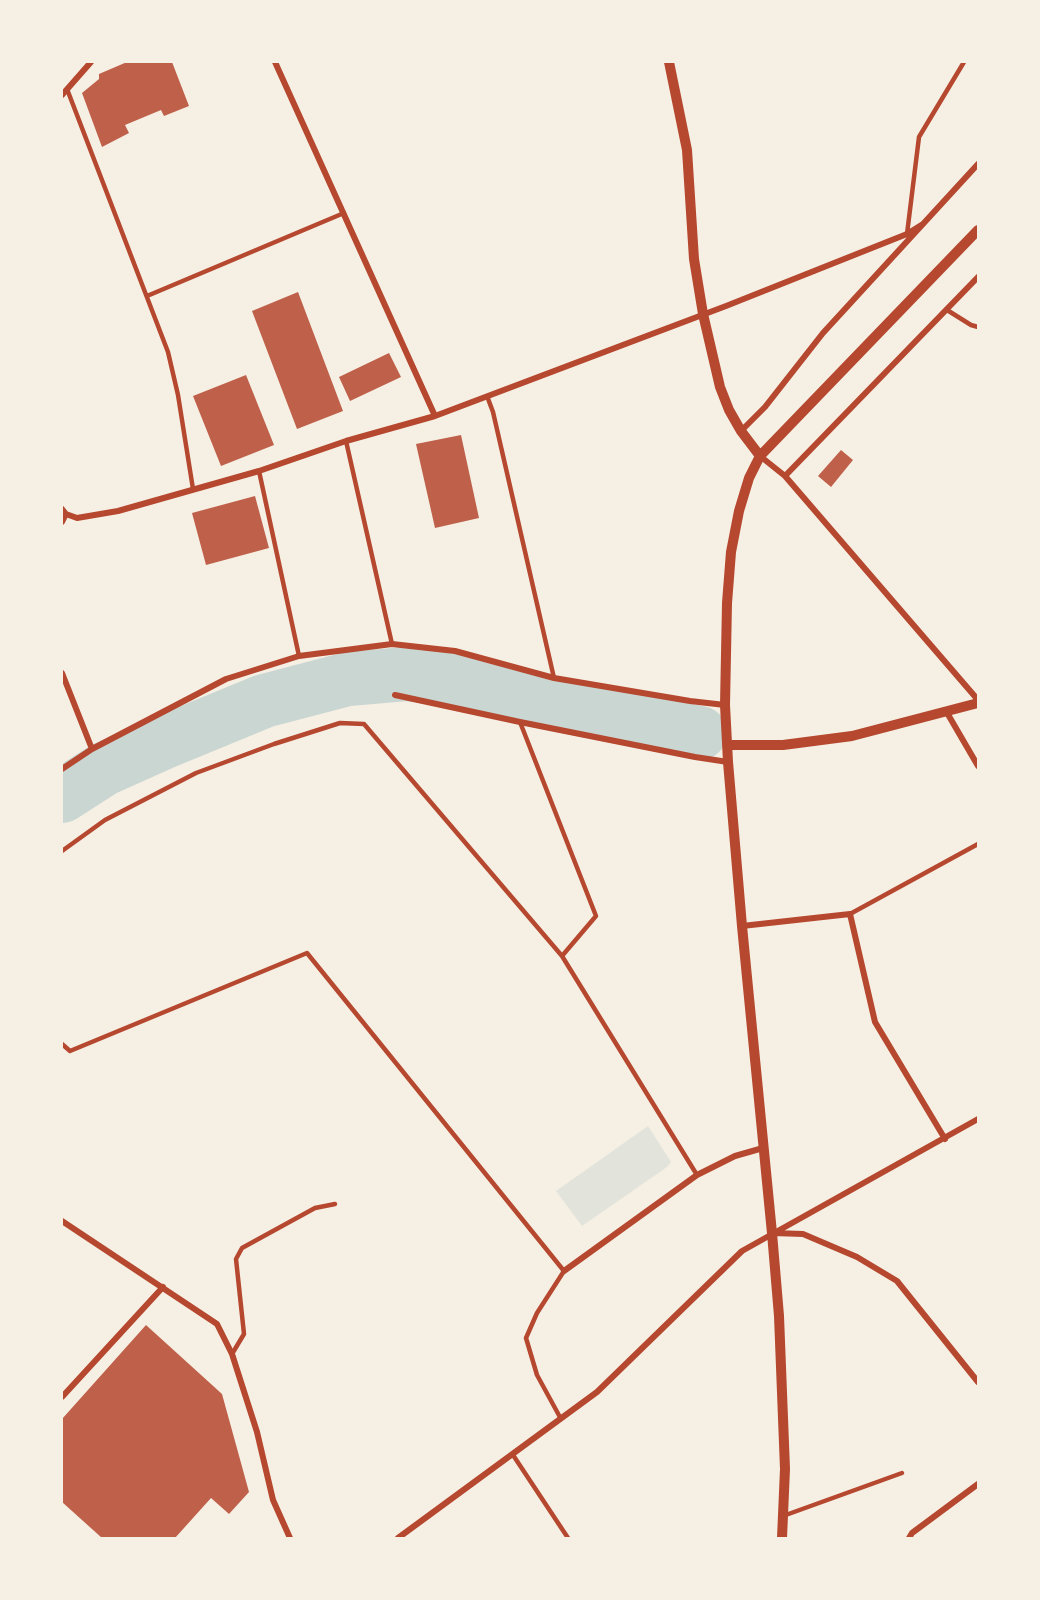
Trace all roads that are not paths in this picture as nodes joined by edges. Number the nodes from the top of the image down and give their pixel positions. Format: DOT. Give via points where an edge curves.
graph roads {
  1 [pos="91,62"];
  2 [pos="275,62"];
  3 [pos="669,62"];
  4 [pos="964,62"];
  5 [pos="64,92"];
  6 [pos="978,164"];
  7 [pos="344,213"];
  8 [pos="923,224"];
  9 [pos="978,230"];
  10 [pos="907,234"];
  11 [pos="978,277"];
  12 [pos="147,296"];
  13 [pos="947,310"];
  14 [pos="703,314"];
  15 [pos="978,327"];
  16 [pos="487,396"];
  17 [pos="435,416"];
  18 [pos="741,431"];
  19 [pos="346,441"];
  20 [pos="760,456"];
  21 [pos="259,471"];
  22 [pos="784,476"];
  23 [pos="193,489"];
  24 [pos="64,512"];
  25 [pos="62,522"];
  26 [pos="392,644"];
  27 [pos="299,656"];
  28 [pos="62,673"];
  29 [pos="554,678"];
  30 [pos="395,695"];
  31 [pos="978,701"];
  32 [pos="725,705"];
  33 [pos="946,711"];
  34 [pos="520,722"];
  35 [pos="727,745"];
  36 [pos="92,749"];
  37 [pos="728,762"];
  38 [pos="978,766"];
  39 [pos="62,769"];
  40 [pos="978,844"];
  41 [pos="62,851"];
  42 [pos="850,914"];
  43 [pos="742,926"];
  44 [pos="562,956"];
  45 [pos="62,1044"];
  46 [pos="978,1119"];
  47 [pos="945,1139"];
  48 [pos="763,1148"];
  49 [pos="697,1175"];
  50 [pos="335,1204"];
  51 [pos="62,1221"];
  52 [pos="772,1233"];
  53 [pos="564,1271"];
  54 [pos="163,1287"];
  55 [pos="232,1354"];
  56 [pos="978,1382"];
  57 [pos="62,1397"];
  58 [pos="561,1419"];
  59 [pos="513,1455"];
  60 [pos="902,1473"];
  61 [pos="978,1484"];
  62 [pos="783,1516"];
  63 [pos="290,1539"];
  64 [pos="398,1539"];
  65 [pos="568,1539"];
  66 [pos="782,1539"];
  67 [pos="909,1539"];
  1 -- 5 [label="street"];
  2 -- 7 [label="street"];
  3 -- 14 [label="street" via="687,150 694,259"];
  4 -- 10 [label="lane" via="919,137"];
  5 -- 12 [label="lane"];
  6 -- 8 [label="street"];
  7 -- 12 [label="lane"];
  7 -- 17 [label="street"];
  8 -- 10 [label="street"];
  8 -- 18 [label="street" via="823,333 765,407"];
  9 -- 20 [label="street"];
  10 -- 14 [label="street"];
  11 -- 13 [label="street"];
  12 -- 23 [label="lane" via="171,363"];
  13 -- 15 [label="lane"];
  13 -- 22 [label="street"];
  14 -- 16 [label="street"];
  14 -- 18 [label="street" via="720,387"];
  16 -- 17 [label="street"];
  16 -- 29 [label="lane"];
  17 -- 19 [label="street"];
  18 -- 20 [label="street"];
  19 -- 21 [label="street"];
  19 -- 26 [label="lane"];
  20 -- 22 [label="street"];
  20 -- 32 [label="street" via="739,511 731,552"];
  21 -- 23 [label="street"];
  21 -- 27 [label="lane"];
  22 -- 31 [label="street"];
  23 -- 24 [label="street" via="77,518"];
  24 -- 25 [label="street"];
  26 -- 27 [label="street"];
  26 -- 29 [label="street" via="455,651"];
  27 -- 36 [label="street" via="226,680"];
  28 -- 36 [label="street"];
  29 -- 32 [label="street"];
  30 -- 34 [label="street"];
  31 -- 33 [label="street"];
  32 -- 35 [label="street"];
  33 -- 35 [label="street" via="852,736 783,745"];
  33 -- 38 [label="street"];
  34 -- 37 [label="street"];
  34 -- 44 [label="lane" via="596,916"];
  35 -- 37 [label="street"];
  36 -- 39 [label="street"];
  37 -- 43 [label="street"];
  40 -- 42 [label="lane"];
  41 -- 44 [label="lane" via="105,820 195,773 340,723 364,724"];
  42 -- 43 [label="street"];
  42 -- 47 [label="street" via="875,1022"];
  43 -- 48 [label="street"];
  44 -- 49 [label="lane"];
  45 -- 53 [label="lane" via="70,1051 307,953"];
  46 -- 47 [label="street"];
  47 -- 52 [label="street"];
  48 -- 49 [label="street" via="735,1156"];
  48 -- 52 [label="street"];
  49 -- 53 [label="street"];
  50 -- 55 [label="lane" via="315,1208 242,1248 236,1259 244,1335"];
  51 -- 54 [label="street"];
  52 -- 56 [label="street" via="803,1234 857,1257 897,1281"];
  52 -- 58 [label="street" via="742,1251 597,1392"];
  52 -- 62 [label="street" via="783,1414"];
  53 -- 58 [label="lane" via="526,1338 537,1375"];
  54 -- 55 [label="street" via="217,1323"];
  54 -- 57 [label="street"];
  55 -- 63 [label="street" via="273,1500"];
  58 -- 59 [label="street"];
  59 -- 64 [label="street"];
  59 -- 65 [label="lane"];
  60 -- 62 [label="lane"];
  61 -- 67 [label="street"];
  62 -- 66 [label="street"];
}
